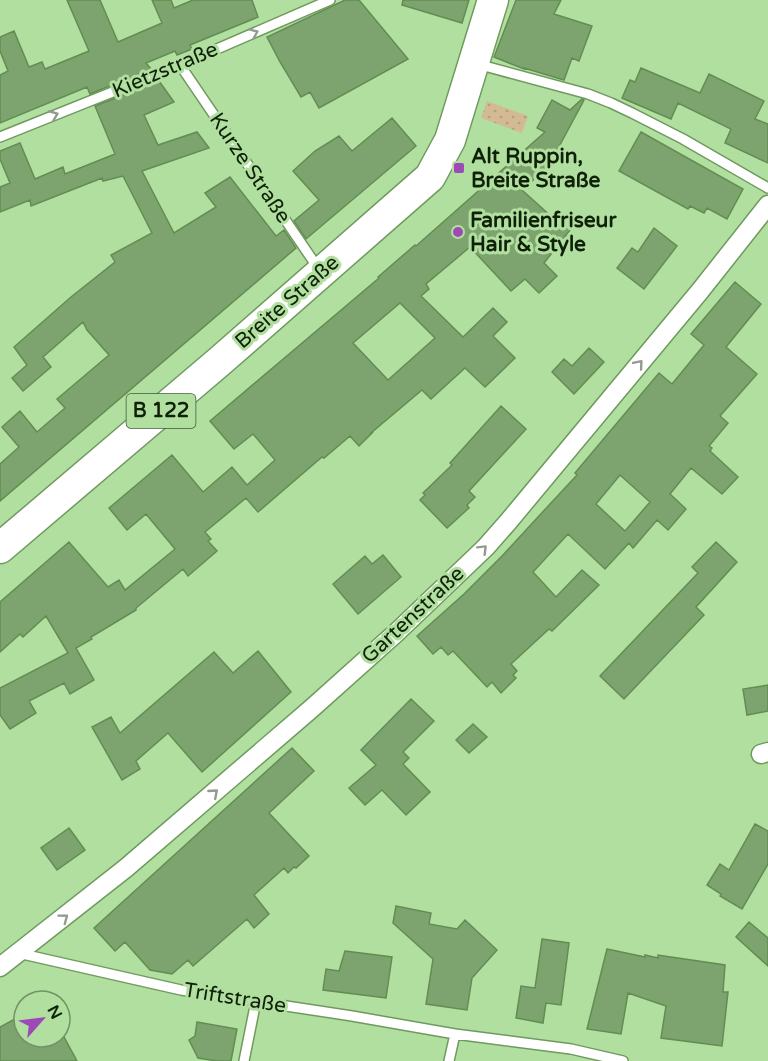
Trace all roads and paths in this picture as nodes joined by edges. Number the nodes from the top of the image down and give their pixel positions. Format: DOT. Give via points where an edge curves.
graph roads {
  1 [pos="330,0"];
  2 [pos="493,0"];
  3 [pos="474,63"];
  4 [pos="180,64"];
  5 [pos="0,138"];
  6 [pos="768,188"];
  7 [pos="768,205"];
  8 [pos="321,272"];
  9 [pos="0,548"];
  10 [pos="18,954"];
  11 [pos="0,968"];
  12 [pos="256,1001"];
  13 [pos="455,1034"];
  14 [pos="244,1061"];
  15 [pos="449,1061"];
  16 [pos="623,1061"];
  4 -- 1 [label="lane, Kietzstraße, one-way"];
  2 -- 3 [label="main road, Breite Straße / B 122"];
  3 -- 6 [label="lane" via="611,103"];
  3 -- 8 [label="main road, Breite Straße / B 122" via="450,140 430,177"];
  5 -- 4 [label="lane, Kietzstraße, one-way"];
  4 -- 8 [label="lane, Kurze Straße"];
  10 -- 7 [label="street, Gartenstraße, one-way" via="261,752 486,547"];
  8 -- 9 [label="main road, Breite Straße / B 122"];
  10 -- 11 [label="street, Gartenstraße"];
  10 -- 12 [label="lane, Triftstraße" via="181,990"];
  12 -- 13 [label="lane, Triftstraße"];
  12 -- 14 [label="lane"];
  13 -- 15 [label="lane"];
  13 -- 16 [label="lane, Triftstraße" via="571,1049"];
}
